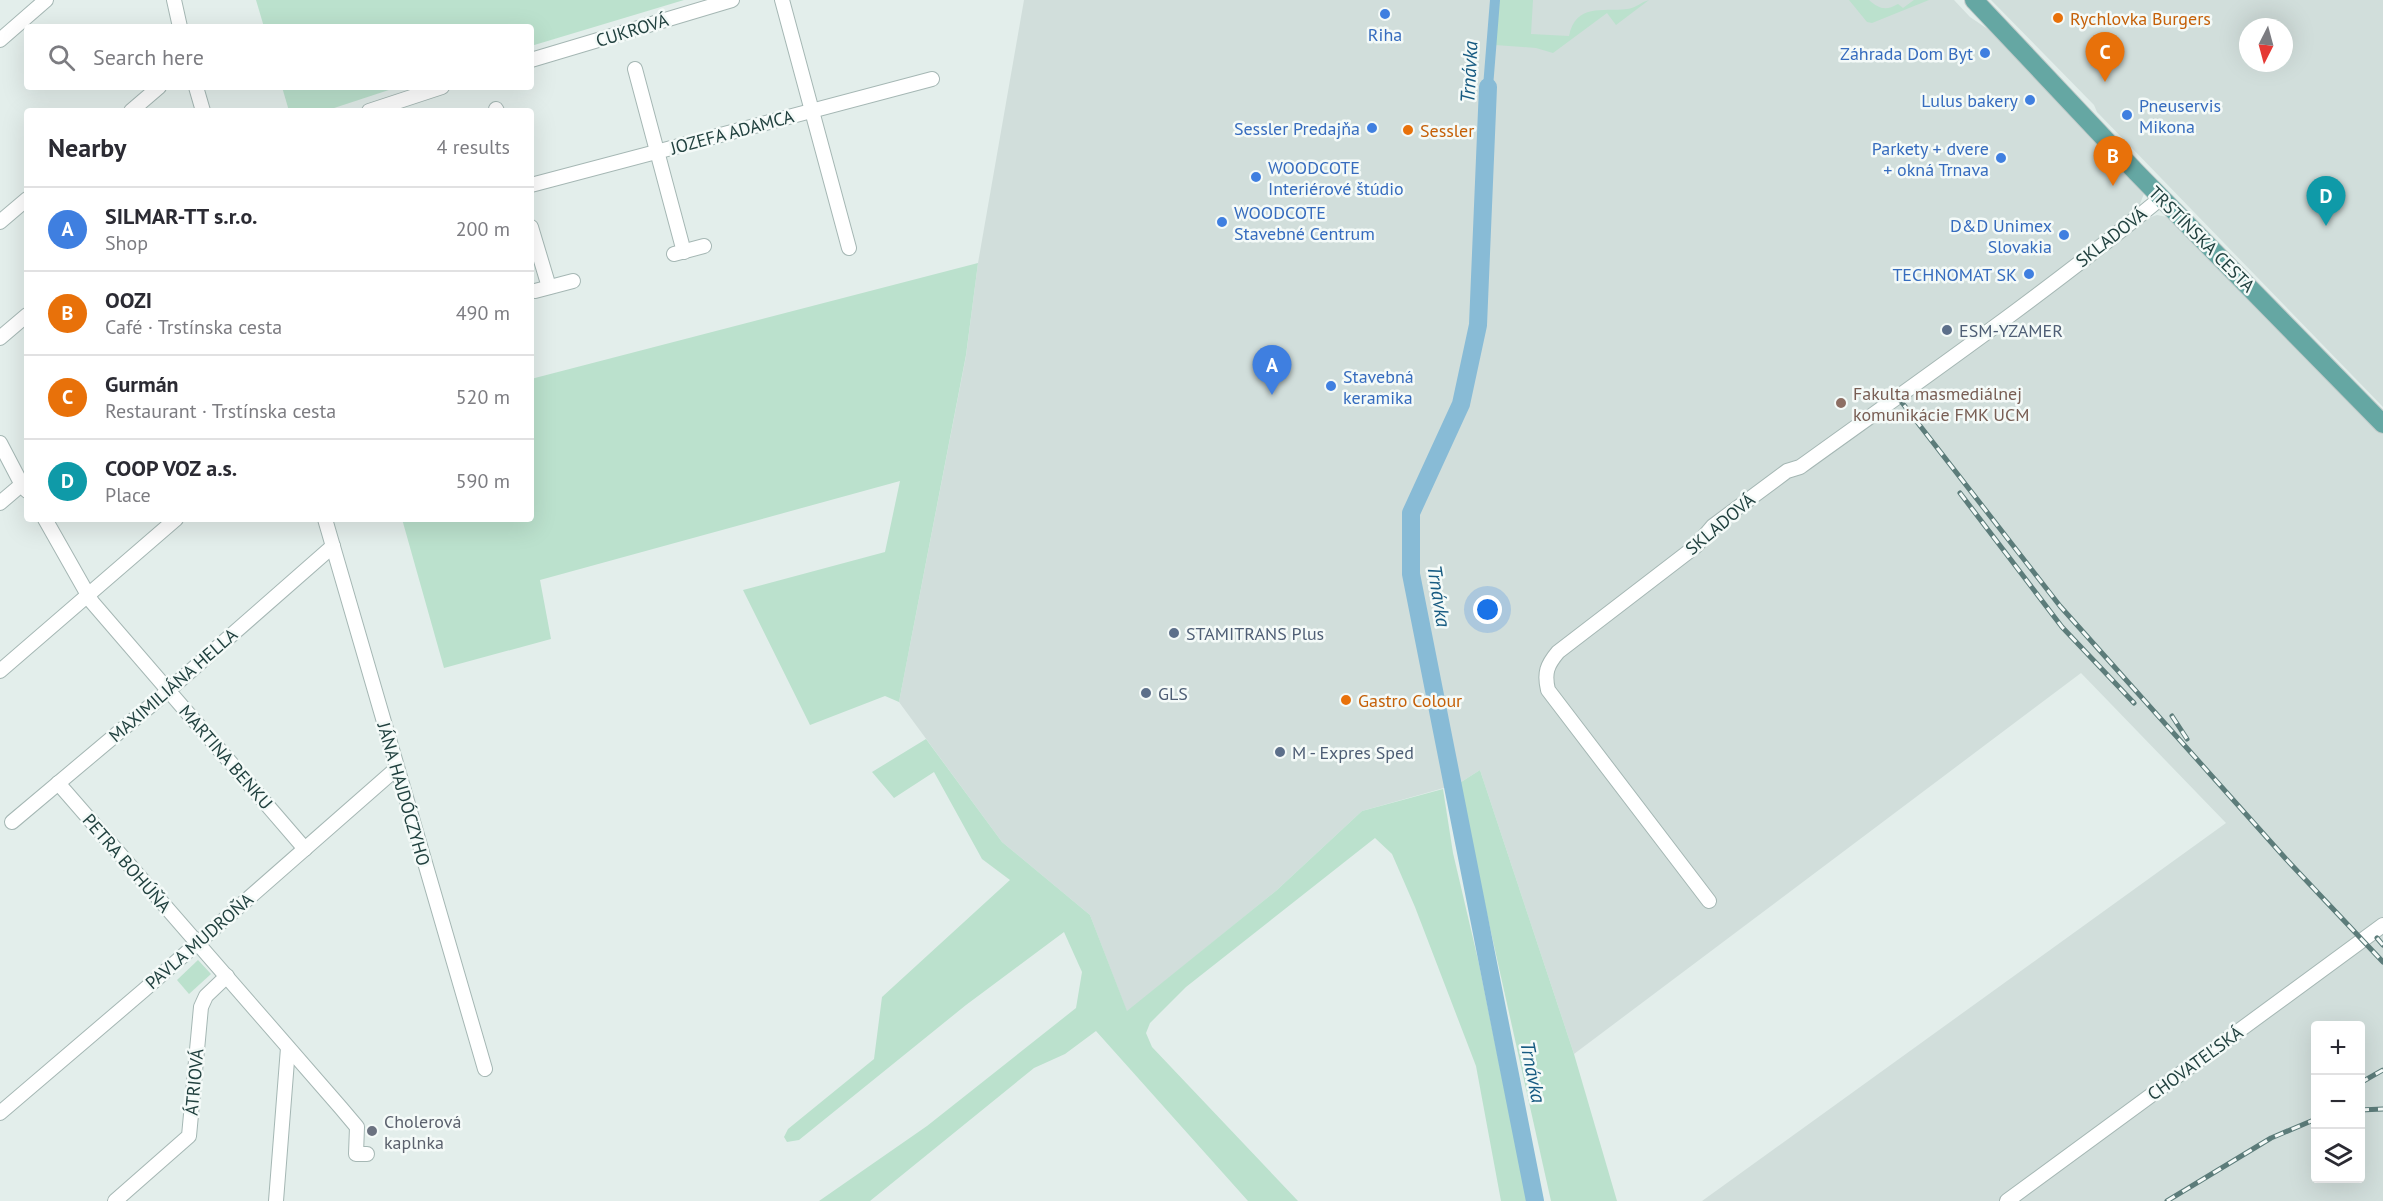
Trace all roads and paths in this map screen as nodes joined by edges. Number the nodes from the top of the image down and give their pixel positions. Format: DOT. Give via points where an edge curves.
graph roads {
  1 [pos="46,0"];
  2 [pos="174,0"];
  3 [pos="732,0"];
  4 [pos="782,0"];
  5 [pos="1974,0"];
  6 [pos="179,24"];
  7 [pos="0,40"];
  8 [pos="534,59"];
  9 [pos="635,69"];
  10 [pos="932,79"];
  11 [pos="156,90"];
  12 [pos="197,90"];
  13 [pos="433,90"];
  14 [pos="134,108"];
  15 [pos="202,108"];
  16 [pos="378,108"];
  17 [pos="812,111"];
  18 [pos="657,152"];
  19 [pos="534,184"];
  20 [pos="2161,198"];
  21 [pos="24,202"];
  22 [pos="0,222"];
  23 [pos="534,244"];
  24 [pos="704,246"];
  25 [pos="849,248"];
  26 [pos="573,281"];
  27 [pos="24,318"];
  28 [pos="0,338"];
  29 [pos="2383,424"];
  30 [pos="0,442"];
  31 [pos="24,483"];
  32 [pos="24,486"];
  33 [pos="0,503"];
  34 [pos="47,522"];
  35 [pos="173,522"];
  36 [pos="326,522"];
  37 [pos="333,546"];
  38 [pos="88,596"];
  39 [pos="0,671"];
  40 [pos="168,690"];
  41 [pos="397,768"];
  42 [pos="58,783"];
  43 [pos="12,822"];
  44 [pos="305,849"];
  45 [pos="1709,901"];
  46 [pos="2383,924"];
  47 [pos="197,942"];
  48 [pos="227,976"];
  49 [pos="288,1048"];
  50 [pos="485,1069"];
  51 [pos="0,1113"];
  52 [pos="367,1154"];
  53 [pos="115,1201"];
  54 [pos="276,1201"];
  55 [pos="2007,1201"];
  1 -- 7 [label="street"];
  2 -- 6 [label="street"];
  3 -- 8 [label="street, CUKROVÁ"];
  4 -- 17 [label="street"];
  5 -- 20 [label="main road, TRSTÍNSKA CESTA"];
  9 -- 18 [label="street"];
  10 -- 17 [label="street, JOZEFA ADAMCA"];
  11 -- 14 [label="street"];
  12 -- 15 [label="street"];
  13 -- 16 [label="street"];
  17 -- 18 [label="street, JOZEFA ADAMCA"];
  17 -- 25 [label="street"];
  18 -- 19 [label="street, JOZEFA ADAMCA"];
  18 -- 24 [label="street" via="679,253"];
  20 -- 29 [label="main road, TRSTÍNSKA CESTA"];
  20 -- 45 [label="street, SKLADOVÁ" via="1887,404 1713,526 1696,546 1558,652 1549,663 1545,676 1548,690"];
  21 -- 22 [label="street"];
  23 -- 26 [label="street" via="542,289"];
  27 -- 28 [label="street"];
  30 -- 31 [label="street"];
  32 -- 33 [label="street"];
  34 -- 38 [label="street, MARTINA BENKU"];
  35 -- 38 [label="street"];
  36 -- 37 [label="street, JÁNA HAJDÓCZYHO"];
  37 -- 40 [label="street, MAXIMILIÁNA HELLA"];
  37 -- 41 [label="street, JÁNA HAJDÓCZYHO"];
  38 -- 39 [label="street"];
  38 -- 40 [label="street, MARTINA BENKU"];
  40 -- 42 [label="street, MAXIMILIÁNA HELLA"];
  40 -- 44 [label="street, MARTINA BENKU"];
  41 -- 44 [label="street, PAVLA MUDROŇA"];
  41 -- 50 [label="street, JÁNA HAJDÓCZYHO"];
  42 -- 43 [label="street, MAXIMILIÁNA HELLA"];
  42 -- 47 [label="street, PETRA BOHÚŇA"];
  44 -- 47 [label="street, PAVLA MUDROŇA"];
  46 -- 55 [label="street, CHOVATEĽSKÁ"];
  47 -- 48 [label="street"];
  47 -- 51 [label="street, PAVLA MUDROŇA"];
  48 -- 49 [label="street"];
  48 -- 53 [label="street, ÁTRIOVÁ" via="206,996 201,1007 189,1136"];
  49 -- 52 [label="street" via="357,1127 356,1154"];
  49 -- 54 [label="street"];
}
